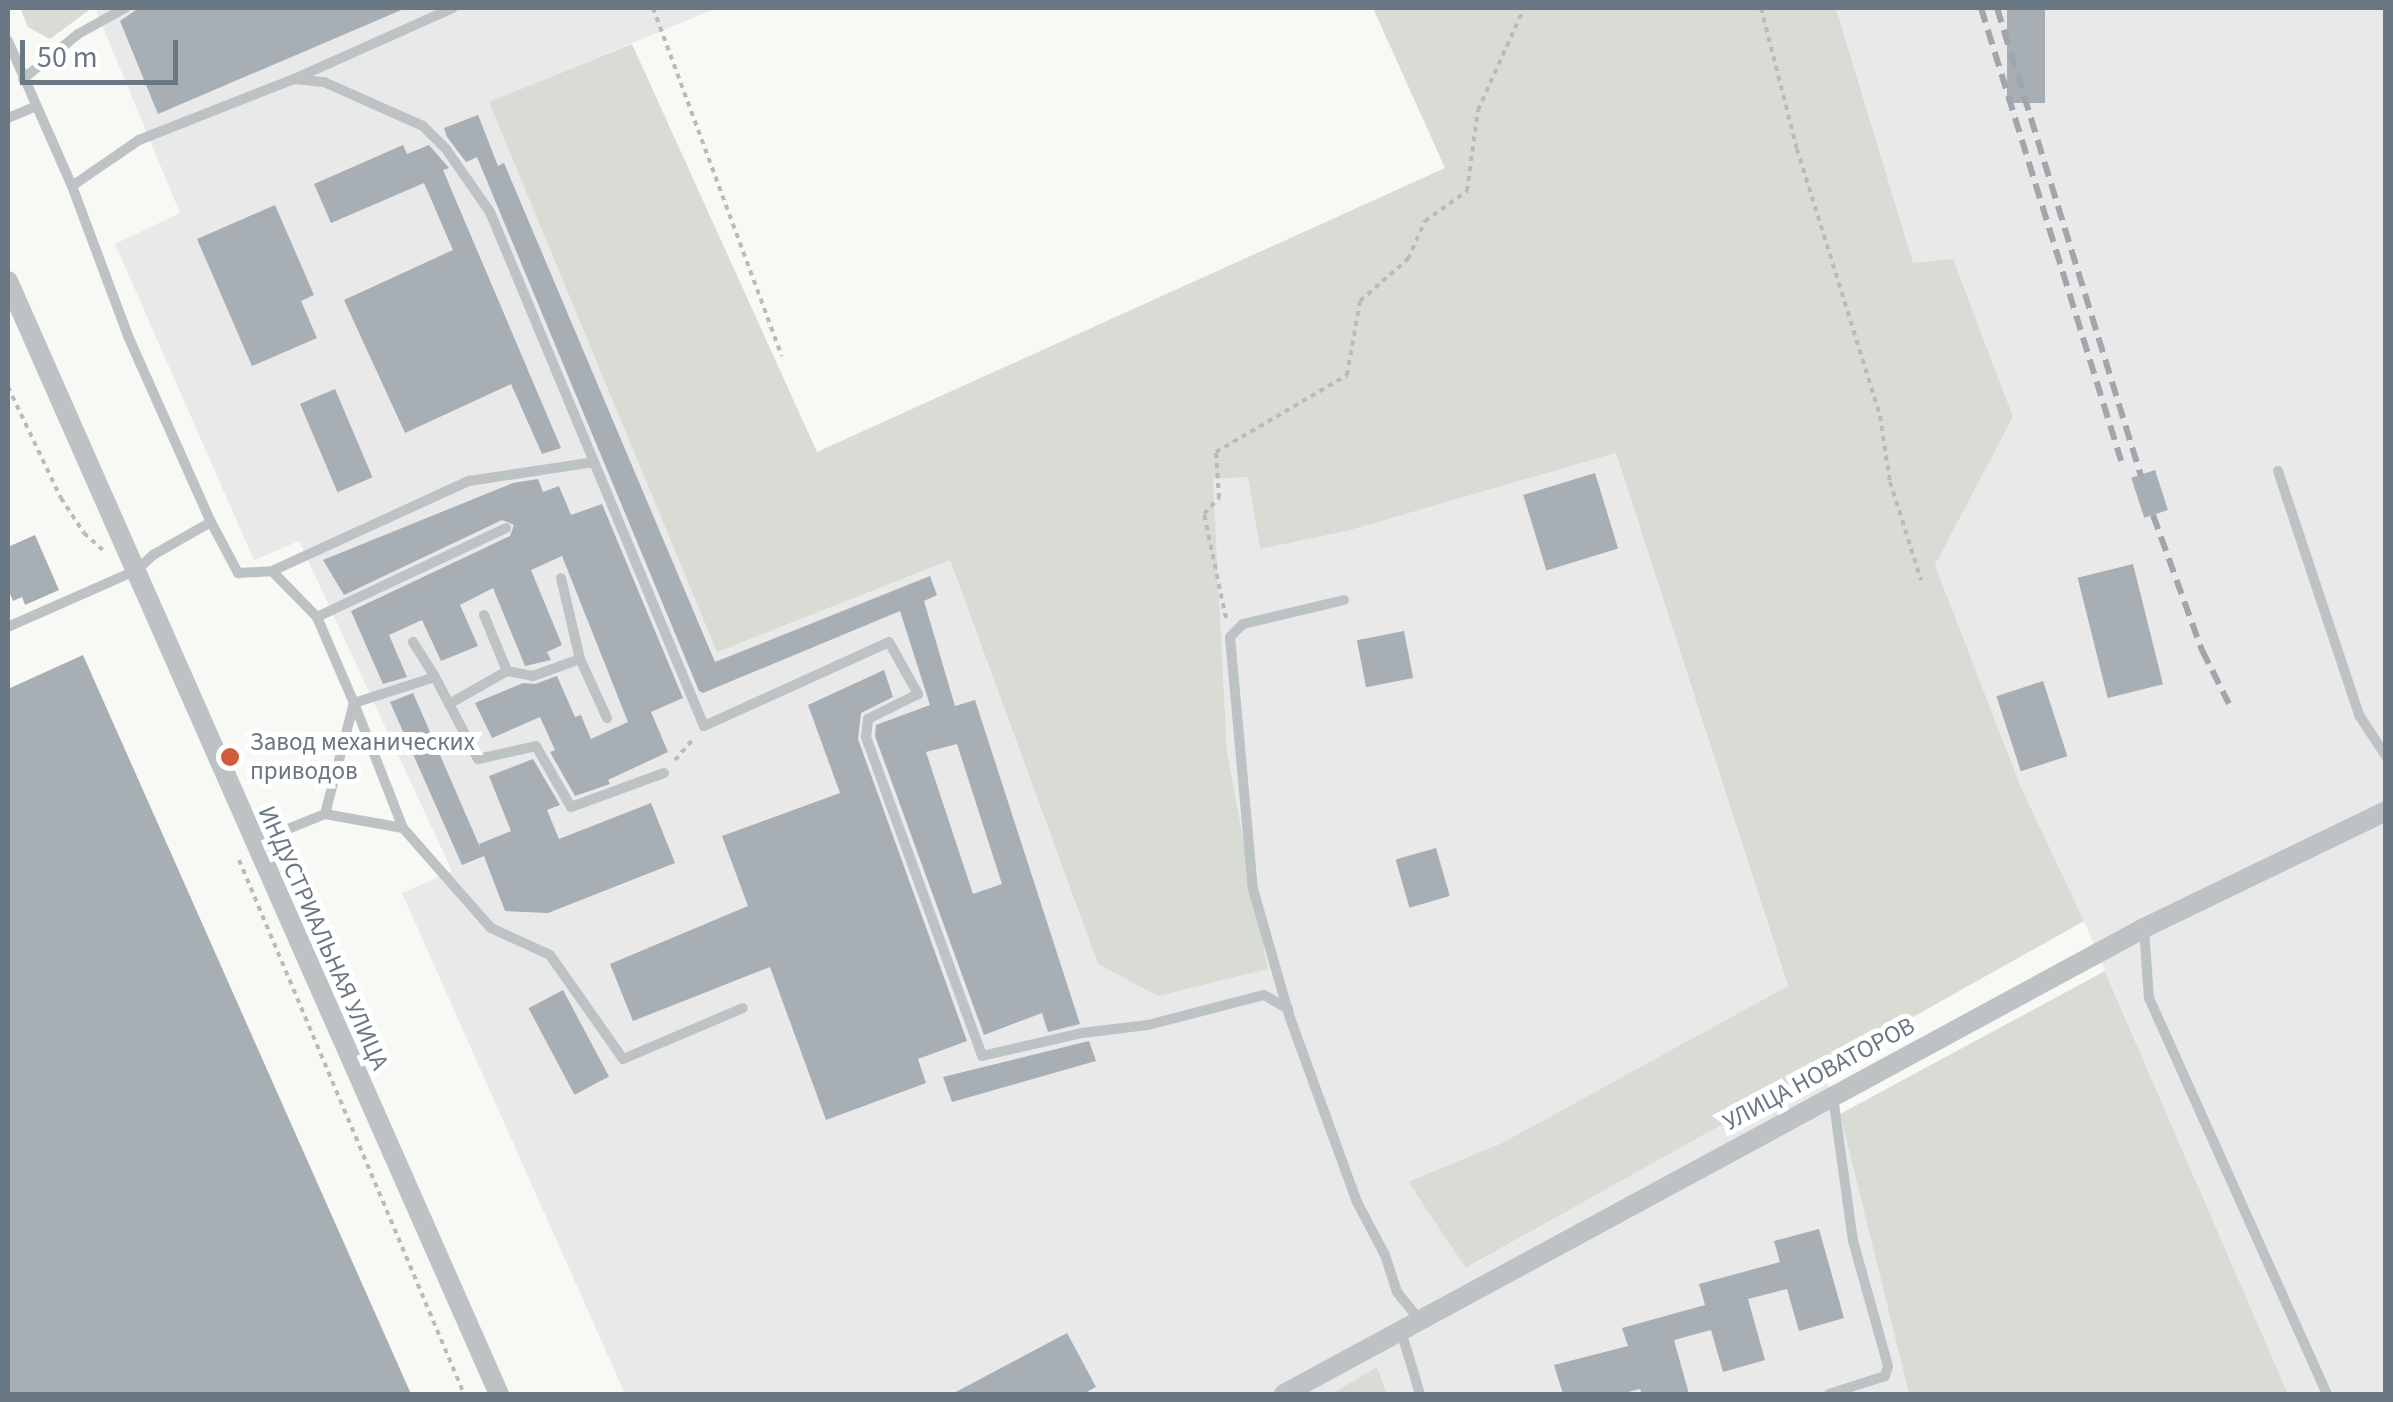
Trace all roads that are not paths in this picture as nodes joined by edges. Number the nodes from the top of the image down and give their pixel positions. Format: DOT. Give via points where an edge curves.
graph roads {
  1 [pos="125,8"];
  2 [pos="453,8"];
  3 [pos="8,41"];
  4 [pos="24,79"];
  5 [pos="294,79"];
  6 [pos="36,106"];
  7 [pos="8,118"];
  8 [pos="72,186"];
  9 [pos="8,281"];
  10 [pos="594,462"];
  11 [pos="2278,471"];
  12 [pos="211,522"];
  13 [pos="506,528"];
  14 [pos="137,570"];
  15 [pos="272,571"];
  16 [pos="560,578"];
  17 [pos="1344,600"];
  18 [pos="8,607"];
  19 [pos="484,615"];
  20 [pos="317,617"];
  21 [pos="11,624"];
  22 [pos="413,642"];
  23 [pos="580,659"];
  24 [pos="508,671"];
  25 [pos="435,677"];
  26 [pos="354,703"];
  27 [pos="449,704"];
  28 [pos="608,718"];
  29 [pos="2386,756"];
  30 [pos="664,773"];
  31 [pos="2386,811"];
  32 [pos="325,814"];
  33 [pos="403,828"];
  34 [pos="244,846"];
  35 [pos="2144,928"];
  36 [pos="744,1008"];
  37 [pos="1288,1009"];
  38 [pos="1833,1096"];
  39 [pos="1410,1325"];
  40 [pos="499,1394"];
  41 [pos="1284,1394"];
  42 [pos="1420,1394"];
  43 [pos="1829,1394"];
  44 [pos="2326,1394"];
  1 -- 4 [label="lane" via="78,34"];
  2 -- 5 [label="lane"];
  3 -- 4 [label="lane"];
  4 -- 6 [label="lane"];
  5 -- 8 [label="lane" via="139,140"];
  5 -- 10 [label="lane" via="324,82 423,126 446,149 490,212"];
  6 -- 7 [label="lane"];
  6 -- 8 [label="lane"];
  8 -- 12 [label="lane" via="128,336"];
  9 -- 14 [label="street, ИНДУСТРИАЛЬНАЯ УЛИЦА"];
  10 -- 15 [label="lane" via="469,480"];
  10 -- 37 [label="lane" via="704,726 889,642 918,694 868,719 866,737 982,1056 1264,995"];
  11 -- 29 [label="lane" via="2359,715"];
  12 -- 14 [label="lane"];
  12 -- 15 [label="lane" via="238,573"];
  13 -- 20 [label="lane"];
  14 -- 21 [label="lane"];
  14 -- 34 [label="street, ИНДУСТРИАЛЬНАЯ УЛИЦА"];
  15 -- 20 [label="lane"];
  16 -- 23 [label="lane"];
  17 -- 37 [label="lane" via="1243,624 1230,638 1253,890"];
  18 -- 21 [label="lane"];
  19 -- 24 [label="lane"];
  20 -- 26 [label="lane"];
  22 -- 25 [label="lane"];
  23 -- 24 [label="lane" via="533,676"];
  23 -- 28 [label="lane"];
  24 -- 27 [label="lane"];
  25 -- 26 [label="lane"];
  25 -- 27 [label="lane"];
  26 -- 32 [label="lane"];
  26 -- 33 [label="lane"];
  27 -- 30 [label="lane" via="478,759 536,746 571,807"];
  31 -- 35 [label="street, УЛИЦА НОВАТОРОВ"];
  32 -- 33 [label="lane"];
  32 -- 34 [label="lane"];
  33 -- 36 [label="lane" via="491,928 550,955 623,1059"];
  34 -- 40 [label="street, ИНДУСТРИАЛЬНАЯ УЛИЦА"];
  35 -- 38 [label="street, УЛИЦА НОВАТОРОВ"];
  35 -- 44 [label="lane" via="2150,998"];
  37 -- 39 [label="lane" via="1357,1202"];
  38 -- 39 [label="street, УЛИЦА НОВАТОРОВ"];
  38 -- 43 [label="lane" via="1853,1240 1888,1366 1885,1376"];
  39 -- 41 [label="street, УЛИЦА НОВАТОРОВ"];
  39 -- 42 [label="lane"];
}
